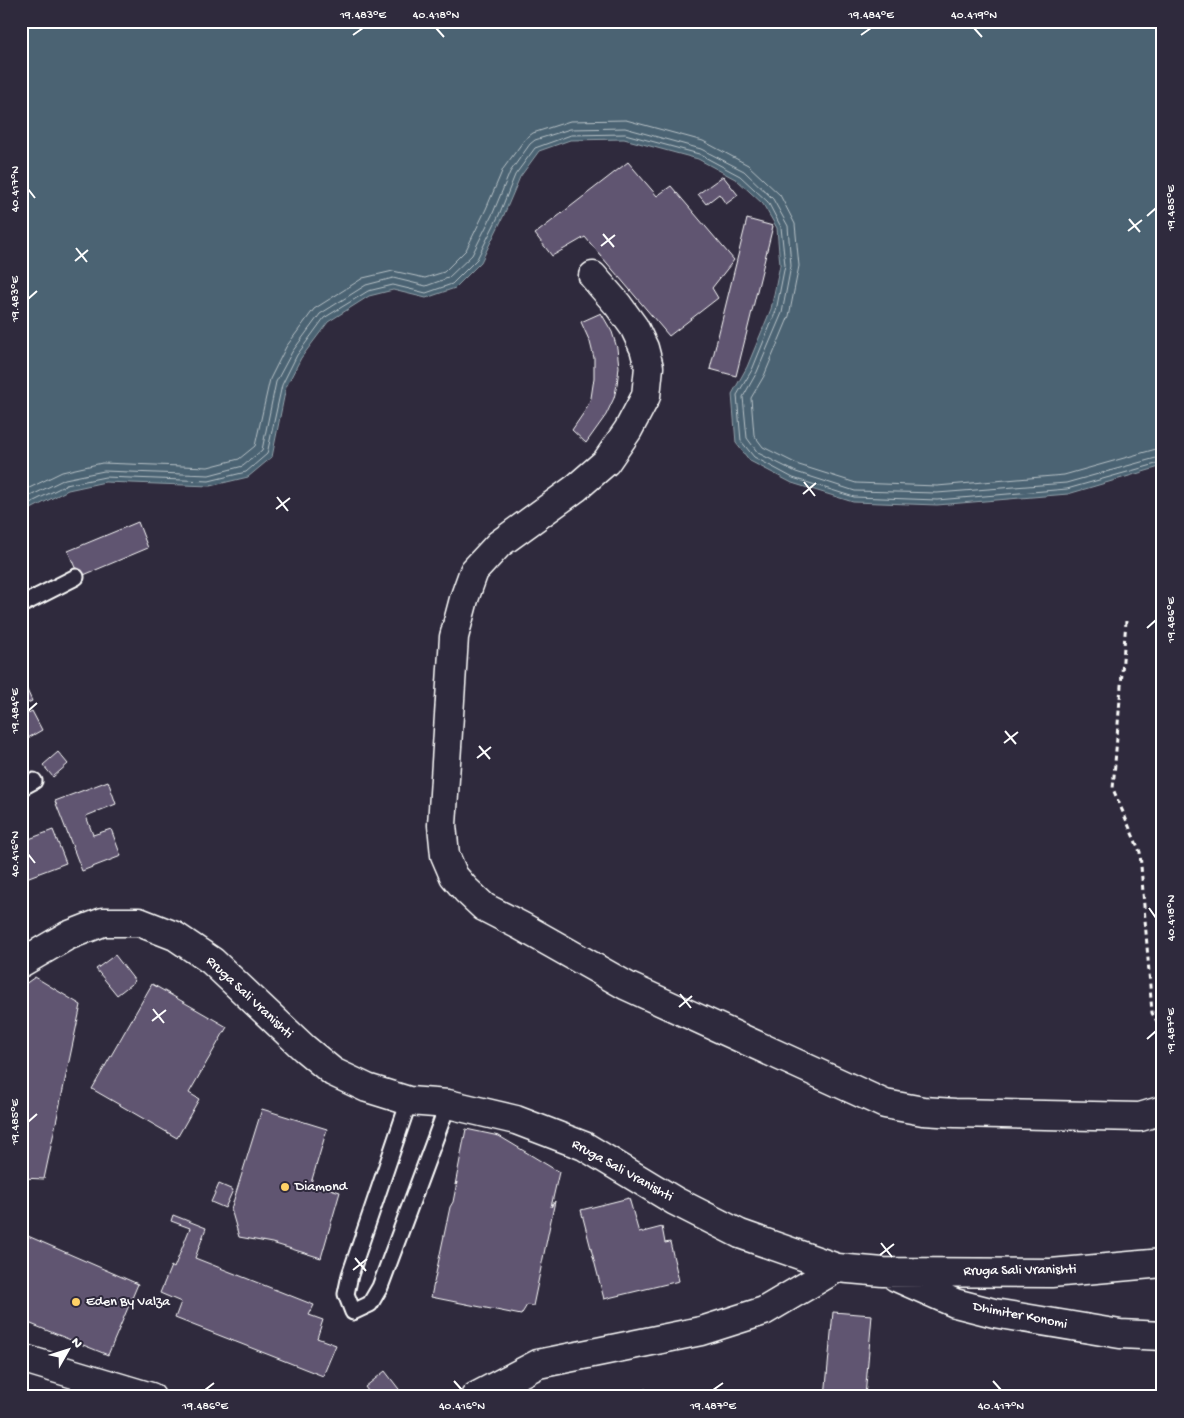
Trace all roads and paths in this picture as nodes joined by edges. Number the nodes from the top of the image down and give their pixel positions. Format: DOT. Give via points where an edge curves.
graph roads {
  1 [pos="593,276"];
  2 [pos="76,577"];
  3 [pos="21,604"];
  4 [pos="1126,621"];
  5 [pos="21,963"];
  6 [pos="1163,1031"];
  7 [pos="409,1101"];
  8 [pos="448,1104"];
  9 [pos="1163,1110"];
  10 [pos="1163,1263"];
  11 [pos="837,1268"];
  12 [pos="883,1272"];
  13 [pos="1163,1336"];
  14 [pos="21,1358"];
  15 [pos="151,1397"];
  16 [pos="474,1397"];
  1 -- 9 [label="street" via="634,327 644,348 649,367 646,396 606,462 499,544 474,571 454,637 442,825 446,855 454,876 484,907 628,986 885,1104 955,1113 1140,1117"];
  2 -- 3 [label="lane"];
  4 -- 6 [label="path" via="1113,789 1140,852 1152,1014"];
  5 -- 7 [label="street, Rruga Sali Vranishti" via="67,936 103,922 139,922 175,936 212,961 333,1072 367,1088"];
  7 -- 8 [label="street, Rruga Sali Vranishti"];
  7 -- 8 [label="lane" via="350,1275 346,1294 353,1312 370,1304 380,1287"];
  8 -- 11 [label="street, Rruga Sali Vranishti" via="516,1120 584,1146 740,1234"];
  10 -- 12 [label="street, Rruga Sali Vranishti" via="1051,1273"];
  11 -- 12 [label="street, Rruga Sali Vranishti"];
  11 -- 16 [label="street" via="764,1311 701,1330 538,1364"];
  12 -- 13 [label="street, Dhimiter Konomi" via="955,1302 994,1313 1120,1334"];
  14 -- 15 [label="street"];
}
